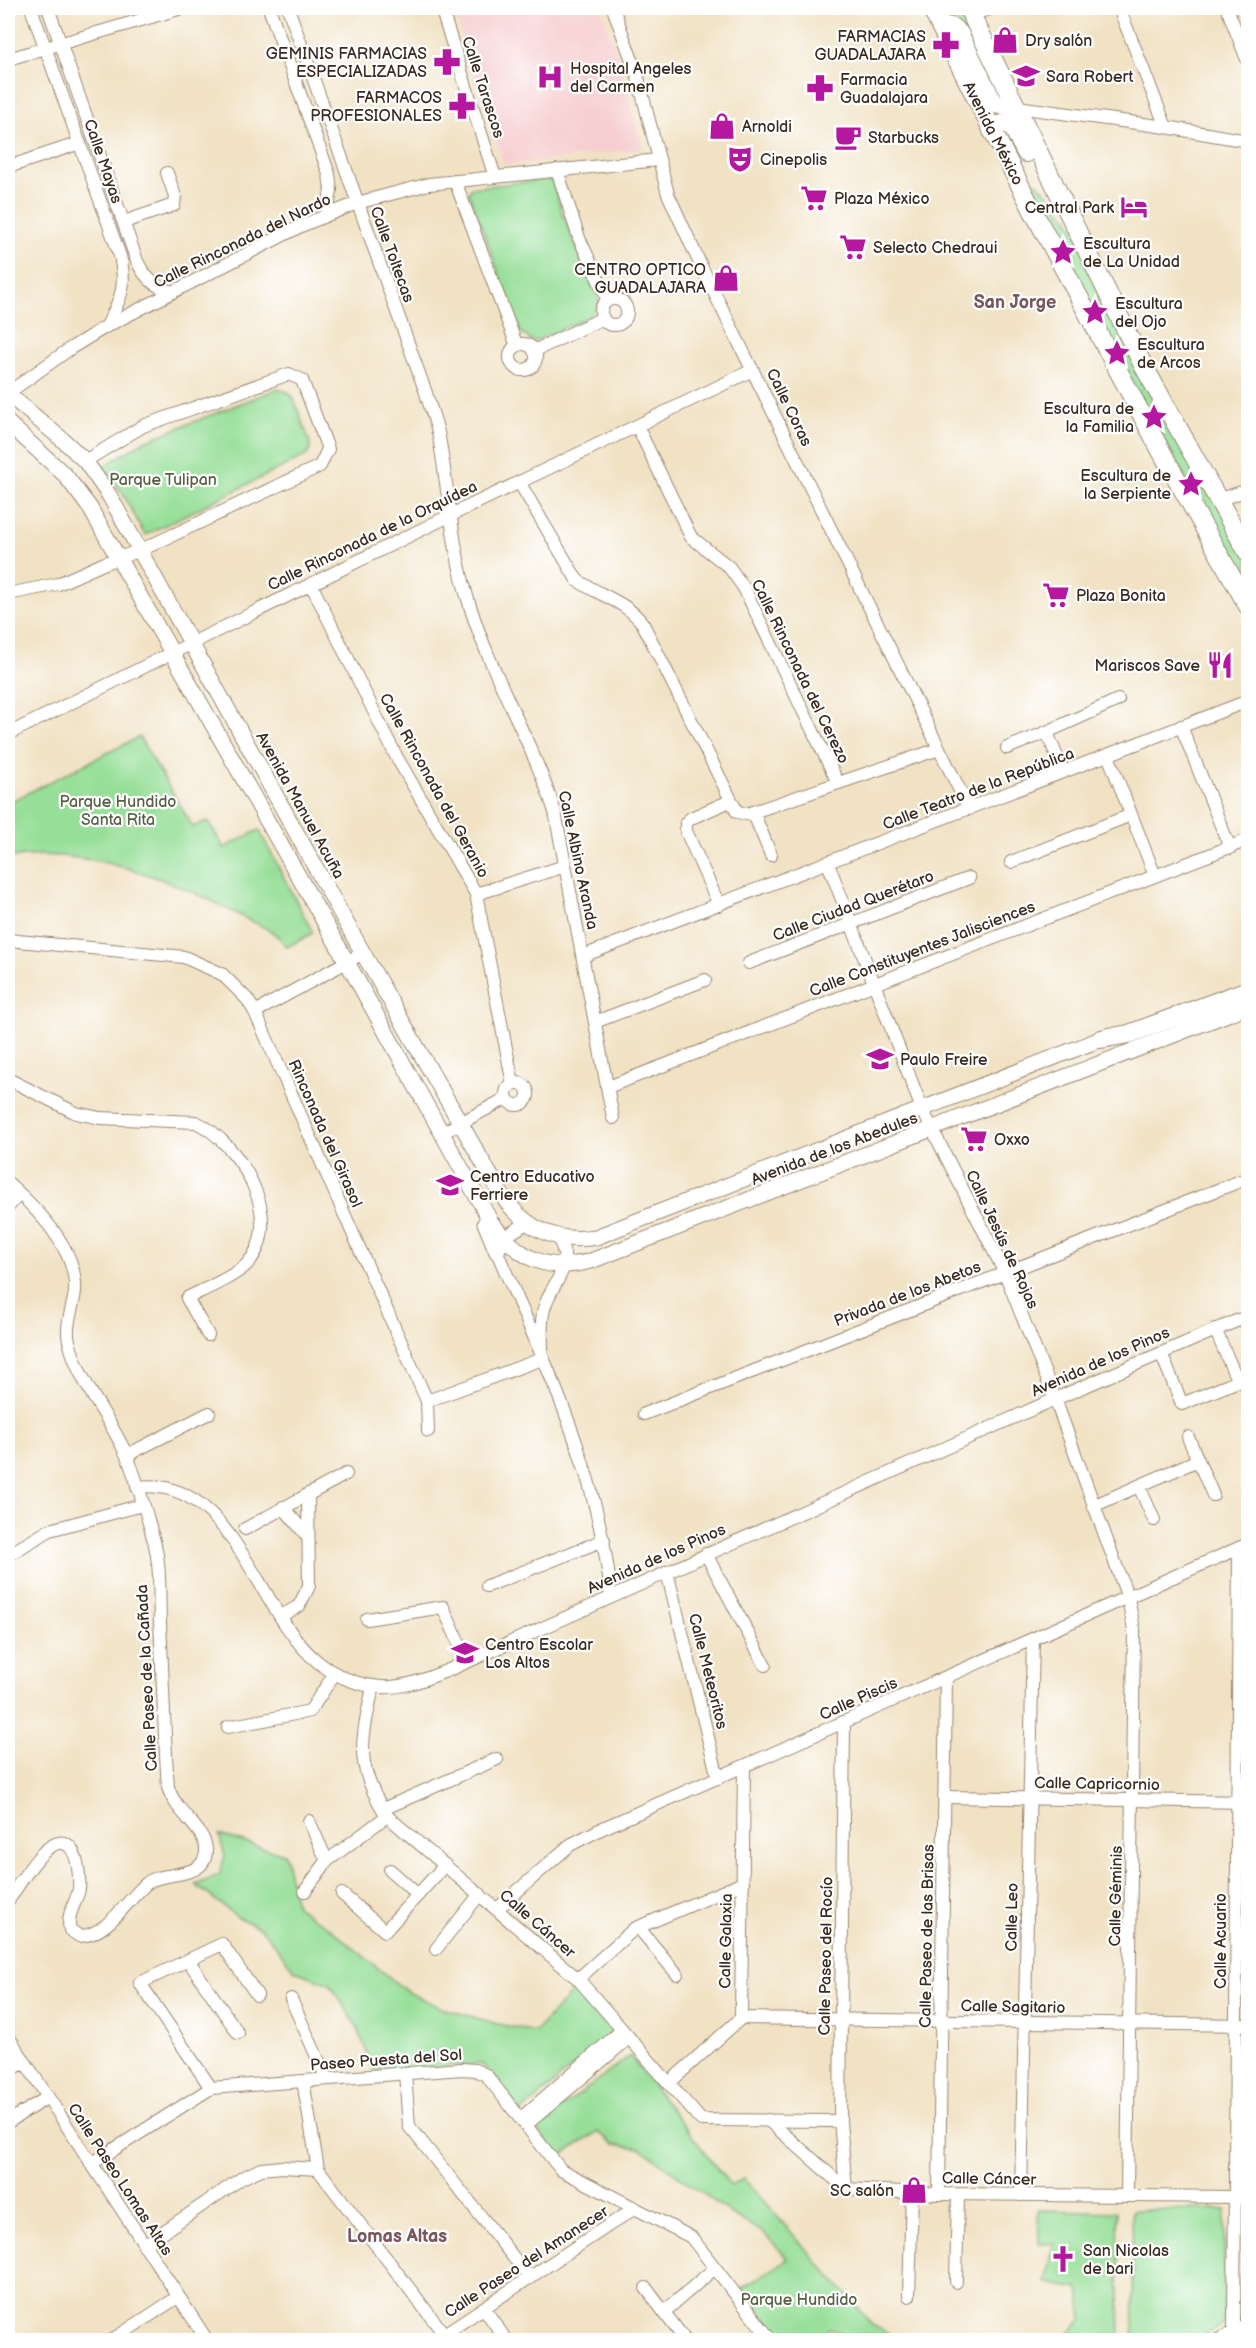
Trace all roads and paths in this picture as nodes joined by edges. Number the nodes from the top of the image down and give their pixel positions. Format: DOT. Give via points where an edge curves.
graph roads {
  1 [pos="31,8"];
  2 [pos="48,8"];
  3 [pos="182,8"];
  4 [pos="269,8"];
  5 [pos="288,8"];
  6 [pos="441,8"];
  7 [pos="613,8"];
  8 [pos="931,8"];
  9 [pos="992,8"];
  10 [pos="1119,8"];
  11 [pos="1227,8"];
  12 [pos="970,11"];
  13 [pos="940,25"];
  14 [pos="61,43"];
  15 [pos="46,48"];
  16 [pos="8,59"];
  17 [pos="1248,62"];
  18 [pos="1017,107"];
  19 [pos="1166,127"];
  20 [pos="992,131"];
  21 [pos="1248,141"];
  22 [pos="80,143"];
  23 [pos="658,160"];
  24 [pos="8,167"];
  25 [pos="557,170"];
  26 [pos="167,173"];
  27 [pos="495,177"];
  28 [pos="455,181"];
  29 [pos="357,203"];
  30 [pos="327,214"];
  31 [pos="1071,218"];
  32 [pos="124,222"];
  33 [pos="173,292"];
  34 [pos="608,300"];
  35 [pos="603,318"];
  36 [pos="107,326"];
  37 [pos="517,346"];
  38 [pos="534,351"];
  39 [pos="753,370"];
  40 [pos="8,394"];
  41 [pos="8,423"];
  42 [pos="637,426"];
  43 [pos="85,461"];
  44 [pos="519,482"];
  45 [pos="1248,490"];
  46 [pos="1217,500"];
  47 [pos="451,515"];
  48 [pos="141,550"];
  49 [pos="1248,553"];
  50 [pos="119,558"];
  51 [pos="311,584"];
  52 [pos="8,594"];
  53 [pos="1248,606"];
  54 [pos="190,644"];
  55 [pos="172,652"];
  56 [pos="1118,700"];
  57 [pos="1248,701"];
  58 [pos="1181,726"];
  59 [pos="1047,732"];
  60 [pos="8,734"];
  61 [pos="1007,748"];
  62 [pos="939,749"];
  63 [pos="1108,755"];
  64 [pos="1063,772"];
  65 [pos="838,783"];
  66 [pos="730,801"];
  67 [pos="969,809"];
  68 [pos="747,813"];
  69 [pos="1131,815"];
  70 [pos="1248,840"];
  71 [pos="1230,848"];
  72 [pos="771,855"];
  73 [pos="1011,862"];
  74 [pos="828,863"];
  75 [pos="566,866"];
  76 [pos="1155,876"];
  77 [pos="969,878"];
  78 [pos="476,894"];
  79 [pos="719,905"];
  80 [pos="851,924"];
  81 [pos="8,940"];
  82 [pos="363,953"];
  83 [pos="583,956"];
  84 [pos="347,962"];
  85 [pos="749,963"];
  86 [pos="705,980"];
  87 [pos="1248,982"];
  88 [pos="874,984"];
  89 [pos="1248,990"];
  90 [pos="1248,1006"];
  91 [pos="255,1012"];
  92 [pos="595,1022"];
  93 [pos="1101,1039"];
  94 [pos="8,1079"];
  95 [pos="513,1084"];
  96 [pos="608,1087"];
  97 [pos="507,1098"];
  98 [pos="922,1109"];
  99 [pos="613,1118"];
  100 [pos="460,1124"];
  101 [pos="932,1130"];
  102 [pos="442,1133"];
  103 [pos="1248,1178"];
  104 [pos="8,1183"];
  105 [pos="19,1194"];
  106 [pos="8,1207"];
  107 [pos="527,1223"];
  108 [pos="556,1236"];
  109 [pos="501,1246"];
  110 [pos="564,1265"];
  111 [pos="1005,1273"];
  112 [pos="1248,1316"];
  113 [pos="1215,1329"];
  114 [pos="208,1335"];
  115 [pos="1161,1353"];
  116 [pos="542,1359"];
  117 [pos="1243,1379"];
  118 [pos="1055,1399"];
  119 [pos="426,1401"];
  120 [pos="209,1413"];
  121 [pos="644,1414"];
  122 [pos="428,1431"];
  123 [pos="1188,1437"];
  124 [pos="127,1455"];
  125 [pos="1198,1460"];
  126 [pos="346,1474"];
  127 [pos="1139,1486"];
  128 [pos="137,1487"];
  129 [pos="308,1494"];
  130 [pos="1213,1495"];
  131 [pos="142,1505"];
  132 [pos="1093,1506"];
  133 [pos="284,1507"];
  134 [pos="1154,1520"];
  135 [pos="245,1529"];
  136 [pos="308,1537"];
  137 [pos="604,1540"];
  138 [pos="1244,1547"];
  139 [pos="706,1554"];
  140 [pos="8,1555"];
  141 [pos="667,1572"];
  142 [pos="487,1586"];
  143 [pos="611,1596"];
  144 [pos="1128,1598"];
  145 [pos="281,1616"];
  146 [pos="367,1619"];
  147 [pos="1033,1639"];
  148 [pos="467,1661"];
  149 [pos="765,1665"];
  150 [pos="335,1673"];
  151 [pos="946,1678"];
  152 [pos="373,1687"];
  153 [pos="844,1722"];
  154 [pos="228,1726"];
  155 [pos="497,1759"];
  156 [pos="744,1767"];
  157 [pos="718,1778"];
  158 [pos="944,1797"];
  159 [pos="1030,1798"];
  160 [pos="1133,1800"];
  161 [pos="1243,1802"];
  162 [pos="385,1812"];
  163 [pos="309,1821"];
  164 [pos="327,1861"];
  165 [pos="445,1865"];
  166 [pos="390,1870"];
  167 [pos="743,1883"];
  168 [pos="305,1890"];
  169 [pos="342,1894"];
  170 [pos="480,1894"];
  171 [pos="418,1895"];
  172 [pos="8,1901"];
  173 [pos="497,1909"];
  174 [pos="638,1928"];
  175 [pos="436,1950"];
  176 [pos="188,1960"];
  177 [pos="677,1974"];
  178 [pos="578,1979"];
  179 [pos="257,1995"];
  180 [pos="291,1999"];
  181 [pos="741,2018"];
  182 [pos="841,2020"];
  183 [pos="941,2021"];
  184 [pos="1025,2022"];
  185 [pos="1130,2024"];
  186 [pos="1242,2025"];
  187 [pos="238,2033"];
  188 [pos="626,2034"];
  189 [pos="8,2036"];
  190 [pos="25,2062"];
  191 [pos="8,2070"];
  192 [pos="405,2073"];
  193 [pos="327,2079"];
  194 [pos="303,2081"];
  195 [pos="669,2083"];
  196 [pos="211,2088"];
  197 [pos="48,2097"];
  198 [pos="768,2120"];
  199 [pos="840,2121"];
  200 [pos="8,2122"];
  201 [pos="523,2122"];
  202 [pos="91,2164"];
  203 [pos="318,2169"];
  204 [pos="846,2189"];
  205 [pos="912,2193"];
  206 [pos="939,2194"];
  207 [pos="958,2195"];
  208 [pos="1021,2195"];
  209 [pos="1127,2196"];
  210 [pos="1236,2197"];
  211 [pos="635,2208"];
  212 [pos="144,2245"];
  213 [pos="715,2268"];
  214 [pos="530,2278"];
  215 [pos="956,2282"];
  216 [pos="646,2288"];
  217 [pos="909,2296"];
  218 [pos="178,2297"];
  219 [pos="484,2308"];
  220 [pos="664,2312"];
  221 [pos="1248,2325"];
  222 [pos="1234,2332"];
  223 [pos="440,2337"];
  224 [pos="112,2340"];
  225 [pos="206,2340"];
  226 [pos="506,2340"];
  227 [pos="685,2340"];
  228 [pos="771,2340"];
  229 [pos="1218,2340"];
  1 -- 15 [label="street, Calle Mayas"];
  2 -- 14 [label="street, Calle Mayas"];
  3 -- 14 [label="street"];
  4 -- 30 [label="street" via="329,174"];
  5 -- 29 [label="street, Calle Toltecas"];
  6 -- 27 [label="street, Calle Tarascos"];
  7 -- 23 [label="street, Calle Coras" via="637,74"];
  8 -- 13 [label="main road, Avenida México"];
  9 -- 12 [label="street"];
  10 -- 19 [label="street"];
  11 -- 17 [label="street"];
  12 -- 18 [label="main road, Avenida México"];
  13 -- 18 [label="main road" via="959,33 994,104"];
  13 -- 20 [label="main road, Avenida México"];
  14 -- 15 [label="street"];
  14 -- 32 [label="street, Calle Mayas"];
  15 -- 16 [label="street"];
  15 -- 22 [label="street, Calle Mayas"];
  18 -- 19 [label="street"];
  18 -- 31 [label="main road, Avenida México"];
  19 -- 21 [label="street"];
  20 -- 31 [label="main road" via="1003,123 1013,128 1045,190"];
  20 -- 53 [label="main road, Avenida México"];
  22 -- 24 [label="street"];
  22 -- 36 [label="street, Calle Mayas" via="123,272 121,297"];
  23 -- 25 [label="street, Calle Rinconada del Nardo"];
  23 -- 39 [label="street, Calle Coras" via="668,194"];
  25 -- 27 [label="street, Calle Rinconada del Nardo"];
  25 -- 34 [label="street" via="579,238"];
  26 -- 32 [label="street" via="174,204"];
  27 -- 28 [label="street, Calle Rinconada del Nardo"];
  28 -- 29 [label="street, Calle Rinconada del Nardo"];
  28 -- 37 [label="street"];
  29 -- 30 [label="street, Calle Rinconada del Nardo"];
  29 -- 47 [label="street, Calle Toltecas" via="426,393 438,434"];
  30 -- 33 [label="street, Calle Rinconada del Nardo"];
  31 -- 46 [label="main road, Avenida México" via="1143,365"];
  32 -- 33 [label="street, Calle Mayas" via="143,272 160,288"];
  33 -- 36 [label="street, Calle Rinconada del Nardo"];
  34 -- 35 [label="street" via="602,308"];
  34 -- 35 [label="street" via="624,303 626,318 612,324"];
  35 -- 38 [label="street"];
  36 -- 40 [label="street, Calle Rinconada del Nardo"];
  37 -- 38 [label="street" via="527,345"];
  37 -- 38 [label="street" via="510,361 519,370 531,368 536,357"];
  39 -- 42 [label="street, Calle Rinconada de la Orquídea"];
  39 -- 62 [label="street, Calle Coras"];
  40 -- 43 [label="street, Avenida Manuel Acuña"];
  41 -- 50 [label="street" via="65,475"];
  42 -- 44 [label="street, Calle Rinconada de la Orquídea"];
  42 -- 65 [label="street, Calle Rinconada del Cerezo" via="691,537 729,567 744,588"];
  43 -- 48 [label="street, Avenida Manuel Acuña"];
  43 -- 48 [label="street" via="129,433 160,420 286,374 302,380 328,449 320,466"];
  44 -- 47 [label="street, Calle Rinconada de la Orquídea"];
  44 -- 66 [label="street" via="577,580 623,604 643,624"];
  45 -- 46 [label="street"];
  46 -- 49 [label="main road, Avenida México"];
  47 -- 51 [label="street, Calle Rinconada de la Orquídea"];
  47 -- 75 [label="street, Calle Albino Aranda" via="470,606 543,774"];
  48 -- 50 [label="street"];
  48 -- 54 [label="street, Avenida Manuel Acuña"];
  50 -- 52 [label="street" via="58,584"];
  50 -- 55 [label="street"];
  51 -- 54 [label="street, Calle Rinconada de la Orquídea"];
  51 -- 78 [label="street, Calle Rinconada del Geranio" via="396,756"];
  54 -- 55 [label="street, Calle Rinconada de la Orquídea"];
  54 -- 82 [label="street, Avenida Manuel Acuña"];
  55 -- 60 [label="street, Calle Rinconada de la Orquídea"];
  55 -- 84 [label="street"];
  56 -- 59 [label="street"];
  57 -- 58 [label="street, Calle Teatro de la República"];
  58 -- 63 [label="street, Calle Teatro de la República"];
  58 -- 71 [label="street"];
  59 -- 61 [label="street"];
  59 -- 64 [label="street"];
  62 -- 65 [label="street"];
  62 -- 67 [label="street, Calle Coras"];
  63 -- 64 [label="street, Calle Teatro de la República"];
  63 -- 69 [label="street"];
  64 -- 67 [label="street, Calle Teatro de la República"];
  65 -- 68 [label="street"];
  66 -- 68 [label="street" via="737,812"];
  66 -- 79 [label="street" via="686,823"];
  67 -- 74 [label="street, Calle Teatro de la República"];
  68 -- 72 [label="street"];
  69 -- 73 [label="street"];
  69 -- 76 [label="street"];
  70 -- 71 [label="street, Calle Constituyentes Jalisciences"];
  71 -- 76 [label="street, Calle Constituyentes Jalisciences"];
  74 -- 79 [label="street, Calle Teatro de la República"];
  74 -- 80 [label="street, Calle Jesús de Rojas"];
  75 -- 78 [label="street"];
  75 -- 83 [label="street, Calle Albino Aranda"];
  76 -- 88 [label="street, Calle Constituyentes Jalisciences"];
  77 -- 80 [label="street, Calle Ciudad Querétaro"];
  78 -- 95 [label="street, Calle Rinconada del Geranio"];
  79 -- 83 [label="street, Calle Teatro de la República"];
  80 -- 85 [label="street, Calle Ciudad Querétaro"];
  80 -- 88 [label="street, Calle Jesús de Rojas"];
  81 -- 91 [label="street, Rinconada del Girasol" via="184,957 222,974"];
  82 -- 84 [label="street"];
  82 -- 100 [label="street, Avenida Manuel Acuña"];
  83 -- 92 [label="street, Calle Albino Aranda"];
  84 -- 91 [label="street"];
  84 -- 102 [label="street"];
  86 -- 92 [label="street"];
  87 -- 93 [label="street, Avenida de los Abedules"];
  88 -- 96 [label="street, Calle Constituyentes Jalisciences"];
  88 -- 98 [label="street, Calle Jesús de Rojas"];
  89 -- 93 [label="main road" via="1129,1034"];
  90 -- 101 [label="street, Avenida de los Abedules"];
  91 -- 119 [label="street, Rinconada del Girasol"];
  92 -- 96 [label="street, Calle Albino Aranda"];
  93 -- 98 [label="street, Avenida de los Abedules"];
  94 -- 114 [label="street" via="76,1113 100,1118 196,1122 235,1153 259,1203 262,1229 248,1263 187,1298"];
  95 -- 97 [label="street" via="507,1089"];
  95 -- 97 [label="street" via="519,1083 527,1090 525,1101 515,1105"];
  96 -- 99 [label="street, Calle Albino Aranda"];
  97 -- 100 [label="street"];
  98 -- 101 [label="street, Calle Jesús de Rojas"];
  98 -- 108 [label="street, Avenida de los Abedules" via="596,1237 579,1240"];
  100 -- 102 [label="street"];
  100 -- 107 [label="street, Avenida Manuel Acuña" via="510,1209"];
  101 -- 110 [label="street, Avenida de los Abedules" via="591,1261"];
  101 -- 111 [label="street, Calle Jesús de Rojas"];
  102 -- 109 [label="street, Avenida de los Abedules"];
  103 -- 111 [label="street, Privada de los Abetos"];
  104 -- 105 [label="street, Calle Paseo de la Cañada"];
  105 -- 106 [label="street"];
  105 -- 124 [label="street, Calle Paseo de la Cañada" via="57,1237 69,1257 75,1274 75,1292 69,1341 88,1389"];
  107 -- 108 [label="street, Avenida Manuel Acuña"];
  107 -- 109 [label="street"];
  108 -- 110 [label="street" via="563,1247"];
  109 -- 110 [label="street, Avenida de los Abedules" via="551,1265"];
  109 -- 116 [label="street"];
  110 -- 116 [label="street" via="543,1310"];
  111 -- 118 [label="street, Calle Jesús de Rojas"];
  111 -- 121 [label="street, Privada de los Abetos"];
  112 -- 113 [label="street, Avenida de los Pinos"];
  113 -- 115 [label="street, Avenida de los Pinos"];
  113 -- 117 [label="street"];
  115 -- 117 [label="street" via="1182,1404"];
  115 -- 118 [label="street, Avenida de los Pinos"];
  116 -- 119 [label="street"];
  116 -- 137 [label="street" via="571,1424"];
  118 -- 132 [label="street, Calle Jesús de Rojas"];
  118 -- 139 [label="street, Avenida de los Pinos"];
  119 -- 122 [label="street, Rinconada del Girasol"];
  120 -- 124 [label="street"];
  123 -- 125 [label="street"];
  124 -- 128 [label="street, Calle Paseo de la Cañada"];
  125 -- 127 [label="street"];
  125 -- 130 [label="street"];
  126 -- 129 [label="street"];
  127 -- 132 [label="street"];
  127 -- 134 [label="street"];
  128 -- 131 [label="street, Calle Paseo de la Cañada"];
  128 -- 145 [label="street, Avenida de los Pinos" via="171,1489 206,1509 222,1526"];
  129 -- 133 [label="street"];
  129 -- 136 [label="street"];
  131 -- 140 [label="street" via="50,1530"];
  131 -- 172 [label="street, Calle Paseo de la Cañada" via="158,1565 168,1787 174,1803 203,1837 205,1856 189,1872 148,1882 92,1935 79,1936 70,1929 69,1916 79,1877 74,1853 65,1843 47,1847"];
  132 -- 144 [label="street, Calle Jesús de Rojas"];
  133 -- 135 [label="street"];
  133 -- 136 [label="street"];
  136 -- 145 [label="street" via="309,1586 299,1606"];
  137 -- 142 [label="street"];
  137 -- 143 [label="street"];
  138 -- 144 [label="street, Calle Piscis"];
  138 -- 161 [label="street, Calle Acuario"];
  139 -- 141 [label="street, Avenida de los Pinos"];
  139 -- 149 [label="street"];
  141 -- 143 [label="street, Avenida de los Pinos"];
  141 -- 157 [label="street, Calle Meteoritos"];
  143 -- 148 [label="street, Avenida de los Pinos"];
  144 -- 147 [label="street, Calle Piscis"];
  144 -- 160 [label="street, Calle Géminis" via="1134,1629"];
  145 -- 150 [label="street, Avenida de los Pinos" via="317,1662"];
  146 -- 148 [label="street" via="443,1607"];
  147 -- 151 [label="street, Calle Piscis"];
  147 -- 159 [label="street, Calle Leo"];
  148 -- 152 [label="street, Avenida de los Pinos" via="418,1682"];
  150 -- 152 [label="street, Avenida de los Pinos"];
  150 -- 154 [label="street" via="310,1711"];
  151 -- 153 [label="street, Calle Piscis"];
  151 -- 158 [label="street, Calle Paseo de las Brisas"];
  152 -- 162 [label="street, Calle Cáncer" via="361,1749 368,1784"];
  153 -- 156 [label="street, Calle Piscis"];
  153 -- 182 [label="street, Calle Paseo del Rocío"];
  155 -- 162 [label="street"];
  156 -- 157 [label="street, Calle Piscis"];
  156 -- 167 [label="street, Calle Galaxia"];
  157 -- 173 [label="street, Calle Piscis" via="570,1845"];
  158 -- 159 [label="street, Calle Capricornio"];
  158 -- 183 [label="street, Calle Paseo de las Brisas"];
  159 -- 160 [label="street, Calle Capricornio"];
  159 -- 184 [label="street, Calle Leo"];
  160 -- 161 [label="street, Calle Capricornio"];
  160 -- 185 [label="street, Calle Géminis"];
  161 -- 186 [label="street, Calle Acuario"];
  162 -- 164 [label="street"];
  162 -- 165 [label="street, Calle Cáncer"];
  163 -- 164 [label="street"];
  164 -- 168 [label="street"];
  165 -- 170 [label="street, Calle Cáncer"];
  165 -- 171 [label="street"];
  166 -- 171 [label="street"];
  167 -- 174 [label="street"];
  167 -- 181 [label="street, Calle Galaxia"];
  169 -- 171 [label="street" via="385,1931"];
  170 -- 173 [label="street, Calle Cáncer"];
  170 -- 175 [label="street"];
  173 -- 178 [label="street, Calle Cáncer"];
  174 -- 177 [label="street"];
  174 -- 178 [label="street"];
  176 -- 179 [label="street" via="222,1944"];
  176 -- 187 [label="street"];
  176 -- 196 [label="street" via="140,1983"];
  178 -- 188 [label="street, Calle Cáncer"];
  180 -- 193 [label="street"];
  181 -- 182 [label="street, Calle Sagitario"];
  181 -- 195 [label="street"];
  182 -- 183 [label="street, Calle Sagitario"];
  182 -- 199 [label="street, Calle Paseo del Rocío"];
  183 -- 184 [label="street, Calle Sagitario"];
  183 -- 206 [label="street, Calle Paseo de las Brisas"];
  184 -- 185 [label="street, Calle Sagitario"];
  184 -- 208 [label="street, Calle Leo"];
  185 -- 186 [label="street, Calle Sagitario"];
  185 -- 209 [label="street, Calle Géminis"];
  186 -- 210 [label="street, Calle Acuario"];
  188 -- 195 [label="street, Calle Cáncer"];
  188 -- 201 [label="street"];
  189 -- 190 [label="street, Calle Paseo Lomas Altas"];
  190 -- 191 [label="street"];
  190 -- 197 [label="street, Calle Paseo Lomas Altas"];
  192 -- 193 [label="street, Paseo Puesta del Sol"];
  192 -- 201 [label="street, Paseo Puesta del Sol" via="475,2070 486,2076"];
  192 -- 214 [label="street" via="410,2126"];
  193 -- 194 [label="street, Paseo Puesta del Sol"];
  194 -- 196 [label="street, Paseo Puesta del Sol"];
  194 -- 203 [label="street"];
  195 -- 198 [label="street, Calle Cáncer" via="701,2120"];
  196 -- 202 [label="street, Paseo Puesta del Sol"];
  197 -- 200 [label="street"];
  197 -- 202 [label="street, Calle Paseo Lomas Altas"];
  198 -- 199 [label="street, Calle Cáncer"];
  198 -- 204 [label="street"];
  199 -- 204 [label="street, Calle Paseo del Rocío"];
  201 -- 211 [label="street, Paseo Puesta del Sol" via="561,2170"];
  202 -- 212 [label="street, Calle Paseo Lomas Altas"];
  203 -- 212 [label="street" via="261,2169"];
  203 -- 223 [label="street"];
  204 -- 205 [label="street, Calle Cáncer"];
  205 -- 206 [label="street, Calle Cáncer"];
  205 -- 217 [label="street"];
  206 -- 207 [label="street, Calle Cáncer"];
  207 -- 208 [label="street, Calle Cáncer"];
  207 -- 215 [label="street"];
  208 -- 209 [label="street, Calle Cáncer"];
  209 -- 210 [label="street, Calle Cáncer"];
  210 -- 222 [label="street, Calle Acuario"];
  211 -- 213 [label="street, Paseo Puesta del Sol" via="691,2237"];
  211 -- 214 [label="street, Calle Paseo del Amanecer"];
  212 -- 218 [label="street, Calle Paseo Lomas Altas"];
  213 -- 220 [label="street"];
  213 -- 228 [label="street, Paseo Puesta del Sol"];
  214 -- 219 [label="street, Calle Paseo del Amanecer"];
  216 -- 220 [label="street"];
  218 -- 224 [label="street"];
  218 -- 225 [label="street, Calle Paseo Lomas Altas"];
  219 -- 223 [label="street, Calle Paseo del Amanecer"];
  219 -- 226 [label="street"];
  220 -- 227 [label="street"];
  221 -- 222 [label="street"];
  222 -- 229 [label="street"];
}
